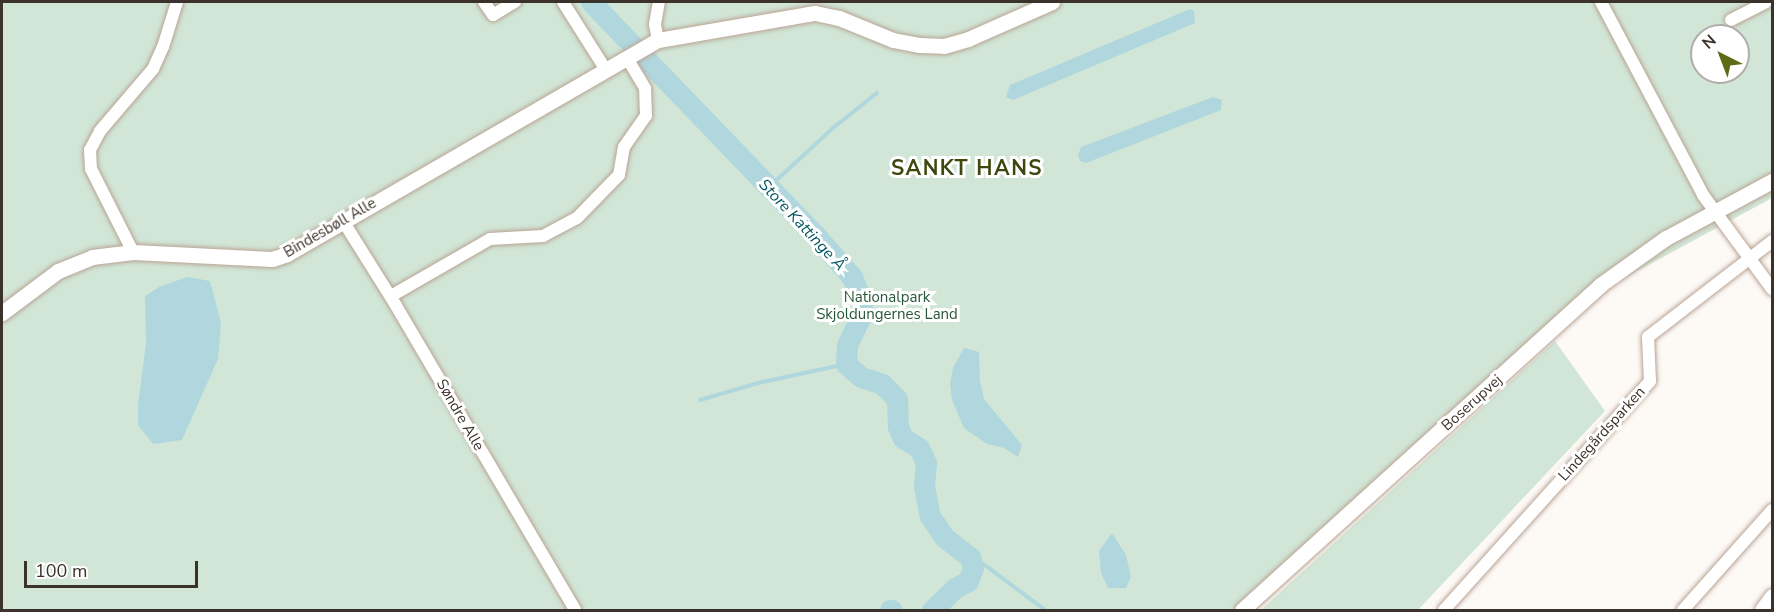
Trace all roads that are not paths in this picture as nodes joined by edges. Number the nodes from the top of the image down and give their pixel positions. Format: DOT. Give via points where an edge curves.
graph roads {
  1 [pos="177,2"];
  2 [pos="483,2"];
  3 [pos="515,2"];
  4 [pos="563,2"];
  5 [pos="659,2"];
  6 [pos="1052,2"];
  7 [pos="1601,2"];
  8 [pos="1766,2"];
  9 [pos="1731,20"];
  10 [pos="658,40"];
  11 [pos="627,58"];
  12 [pos="606,70"];
  13 [pos="1773,181"];
  14 [pos="1714,212"];
  15 [pos="343,221"];
  16 [pos="1773,241"];
  17 [pos="133,252"];
  18 [pos="1749,259"];
  19 [pos="1773,289"];
  20 [pos="391,296"];
  21 [pos="2,313"];
  22 [pos="1773,510"];
  23 [pos="575,610"];
  24 [pos="1242,610"];
  25 [pos="1444,610"];
  26 [pos="1683,610"];
  1 -- 17 [label="street" via="153,69 100,131 90,150 91,169"];
  2 -- 3 [label="street" via="493,15"];
  4 -- 12 [label="street"];
  5 -- 10 [label="street" via="655,24"];
  6 -- 10 [label="street, Bindesbøll Alle" via="944,46 893,40 839,18 814,13"];
  7 -- 14 [label="street"];
  8 -- 9 [label="street"];
  10 -- 11 [label="street, Bindesbøll Alle"];
  11 -- 12 [label="street, Bindesbøll Alle"];
  11 -- 20 [label="street" via="645,88 646,116 624,147 619,175 577,218 543,236 490,238"];
  12 -- 15 [label="street, Bindesbøll Alle"];
  13 -- 14 [label="street, Boserupvej"];
  14 -- 18 [label="street"];
  14 -- 24 [label="street, Boserupvej" via="1638,255 1600,285"];
  15 -- 17 [label="street, Bindesbøll Alle" via="305,245 272,259"];
  15 -- 20 [label="street, Søndre Alle"];
  16 -- 18 [label="street, Lindegårdsparken"];
  17 -- 21 [label="street, Bindesbøll Alle" via="92,257 58,271"];
  18 -- 19 [label="street"];
  18 -- 25 [label="street, Lindegårdsparken" via="1648,337 1650,381"];
  20 -- 23 [label="street, Søndre Alle"];
  22 -- 26 [label="street"];
}
